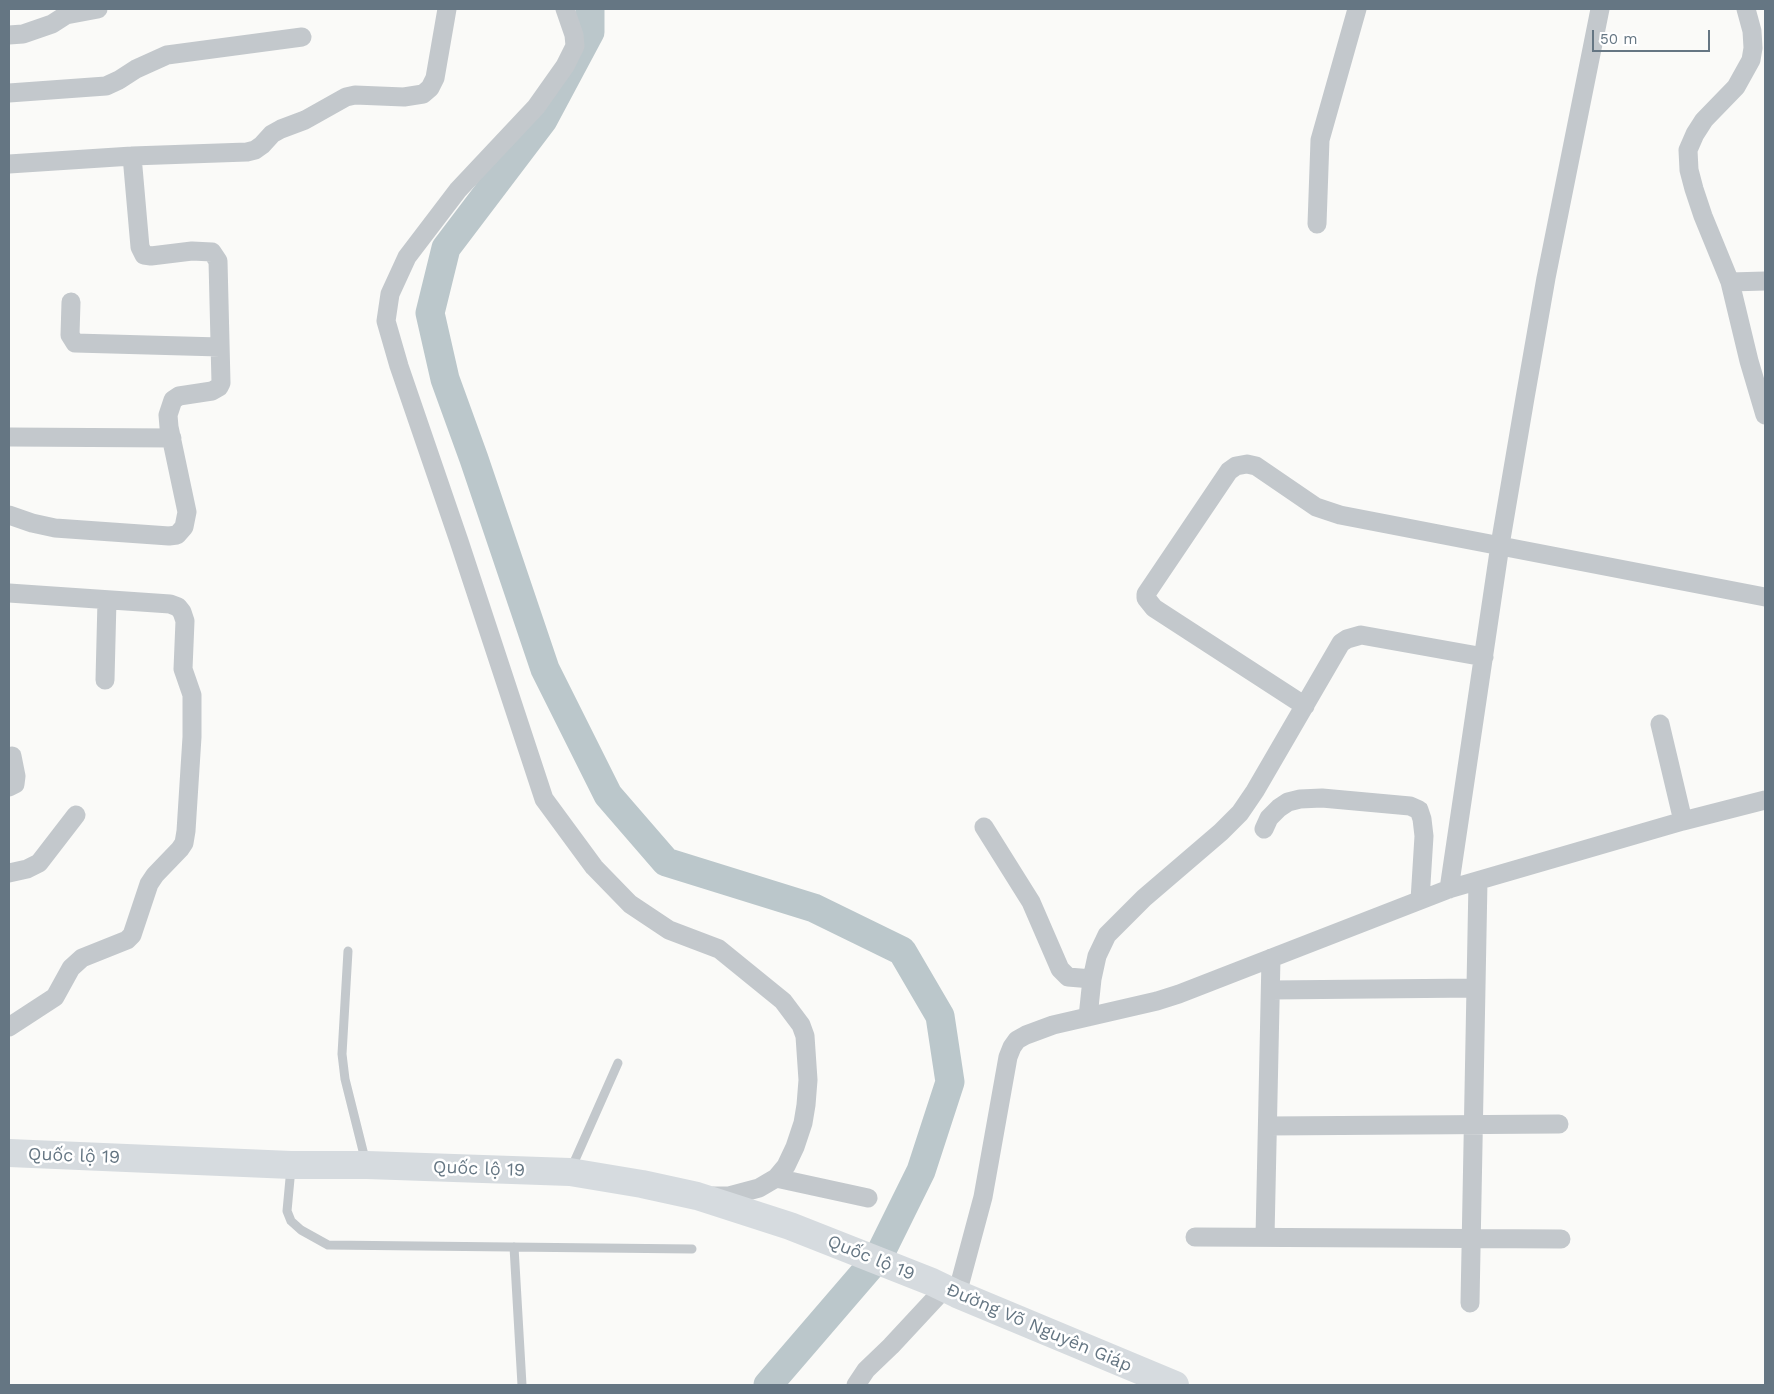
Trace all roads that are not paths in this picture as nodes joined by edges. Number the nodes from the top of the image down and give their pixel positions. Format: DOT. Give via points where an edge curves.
graph roads {
  1 [pos="98,9"];
  2 [pos="447,9"];
  3 [pos="565,9"];
  4 [pos="1356,9"];
  5 [pos="1600,9"];
  6 [pos="1746,9"];
  7 [pos="9,35"];
  8 [pos="302,37"];
  9 [pos="9,93"];
  10 [pos="132,156"];
  11 [pos="9,164"];
  12 [pos="1317,224"];
  13 [pos="1765,280"];
  14 [pos="1730,282"];
  15 [pos="71,302"];
  16 [pos="220,346"];
  17 [pos="1760,377"];
  18 [pos="1765,415"];
  19 [pos="9,437"];
  20 [pos="172,438"];
  21 [pos="9,514"];
  22 [pos="1500,545"];
  23 [pos="9,593"];
  24 [pos="1765,597"];
  25 [pos="107,600"];
  26 [pos="1484,657"];
  27 [pos="105,680"];
  28 [pos="1305,706"];
  29 [pos="1660,724"];
  30 [pos="12,756"];
  31 [pos="9,787"];
  32 [pos="1765,800"];
  33 [pos="76,815"];
  34 [pos="1683,821"];
  35 [pos="984,827"];
  36 [pos="1264,829"];
  37 [pos="9,873"];
  38 [pos="1478,881"];
  39 [pos="1449,889"];
  40 [pos="1420,900"];
  41 [pos="348,951"];
  42 [pos="1271,958"];
  43 [pos="1092,979"];
  44 [pos="1476,988"];
  45 [pos="1271,990"];
  46 [pos="1088,1017"];
  47 [pos="9,1027"];
  48 [pos="618,1063"];
  49 [pos="1474,1124"];
  50 [pos="1559,1124"];
  51 [pos="1268,1126"];
  52 [pos="9,1153"];
  53 [pos="291,1165"];
  54 [pos="367,1165"];
  55 [pos="570,1172"];
  56 [pos="776,1178"];
  57 [pos="697,1196"];
  58 [pos="868,1198"];
  59 [pos="1195,1237"];
  60 [pos="1265,1237"];
  61 [pos="1472,1238"];
  62 [pos="1562,1239"];
  63 [pos="514,1247"];
  64 [pos="692,1249"];
  65 [pos="944,1288"];
  66 [pos="1470,1303"];
  67 [pos="1163,1383"];
  68 [pos="522,1385"];
  69 [pos="856,1385"];
  1 -- 7 [label="street" via="66,15 52,24"];
  2 -- 10 [label="street" via="435,78 423,94 346,97 305,120 281,129 255,150 247,152"];
  3 -- 56 [label="street" via="575,46 565,66 536,107 458,190 407,257 390,294 386,321 544,800 594,866 630,904 669,930 719,950 783,1001 801,1025 808,1052 806,1105 794,1147 786,1166"];
  4 -- 12 [label="street" via="1320,140"];
  5 -- 22 [label="street" via="1544,288"];
  6 -- 14 [label="street" via="1752,31 1751,60 1736,87 1694,134 1688,150 1694,189"];
  8 -- 9 [label="street" via="167,55 106,86"];
  10 -- 11 [label="street"];
  10 -- 16 [label="street" via="140,247 144,255 212,252 218,261"];
  13 -- 14 [label="street"];
  14 -- 17 [label="street"];
  15 -- 16 [label="street" via="70,335 75,343"];
  16 -- 20 [label="street" via="219,387 212,391 185,394 173,400 168,416"];
  17 -- 18 [label="street"];
  19 -- 20 [label="street"];
  20 -- 21 [label="street" via="187,512 184,527 177,534 55,528"];
  22 -- 24 [label="street"];
  22 -- 26 [label="street"];
  22 -- 28 [label="street" via="1334,514 1316,507 1256,466 1243,464 1229,471 1146,598 1154,608"];
  23 -- 25 [label="street"];
  25 -- 27 [label="street"];
  25 -- 47 [label="street" via="178,606 185,621 183,670 192,695 184,843 149,884 128,940 82,958 71,968 55,997"];
  26 -- 28 [label="street" via="1354,636 1341,643"];
  26 -- 39 [label="street"];
  28 -- 43 [label="street" via="1240,813 1107,935 1097,956"];
  29 -- 34 [label="street"];
  30 -- 31 [label="street" via="16,776 15,784"];
  32 -- 34 [label="street"];
  33 -- 37 [label="street" via="39,863"];
  34 -- 38 [label="street"];
  35 -- 43 [label="street" via="1030,902 1060,969 1068,977"];
  36 -- 40 [label="street" via="1268,818 1279,808 1300,799 1410,806 1420,810 1424,836"];
  38 -- 39 [label="street"];
  38 -- 44 [label="street"];
  39 -- 40 [label="street"];
  40 -- 42 [label="street"];
  41 -- 54 [label="lane" via="342,1054 345,1079"];
  42 -- 45 [label="street"];
  42 -- 46 [label="street" via="1179,994"];
  43 -- 46 [label="street"];
  44 -- 45 [label="street"];
  44 -- 49 [label="street"];
  45 -- 51 [label="street"];
  46 -- 65 [label="street" via="1037,1030 1017,1040 1012,1047 983,1197"];
  48 -- 55 [label="lane"];
  49 -- 50 [label="street"];
  49 -- 51 [label="street"];
  49 -- 61 [label="street"];
  51 -- 60 [label="street"];
  52 -- 53 [label="highway, Quốc lộ 19"];
  53 -- 54 [label="highway, Quốc lộ 19"];
  53 -- 63 [label="lane" via="287,1210 291,1221 328,1245"];
  54 -- 55 [label="highway, Quốc lộ 19"];
  55 -- 57 [label="highway, Quốc lộ 19"];
  56 -- 57 [label="street" via="745,1193"];
  56 -- 58 [label="street"];
  57 -- 65 [label="highway, Quốc lộ 19" via="790,1226"];
  59 -- 60 [label="street"];
  60 -- 61 [label="street"];
  61 -- 62 [label="street"];
  61 -- 66 [label="street"];
  63 -- 64 [label="lane"];
  63 -- 68 [label="lane"];
  65 -- 67 [label="highway, Đường Võ Nguyên Giáp"];
  65 -- 69 [label="street" via="866,1370"];
}
